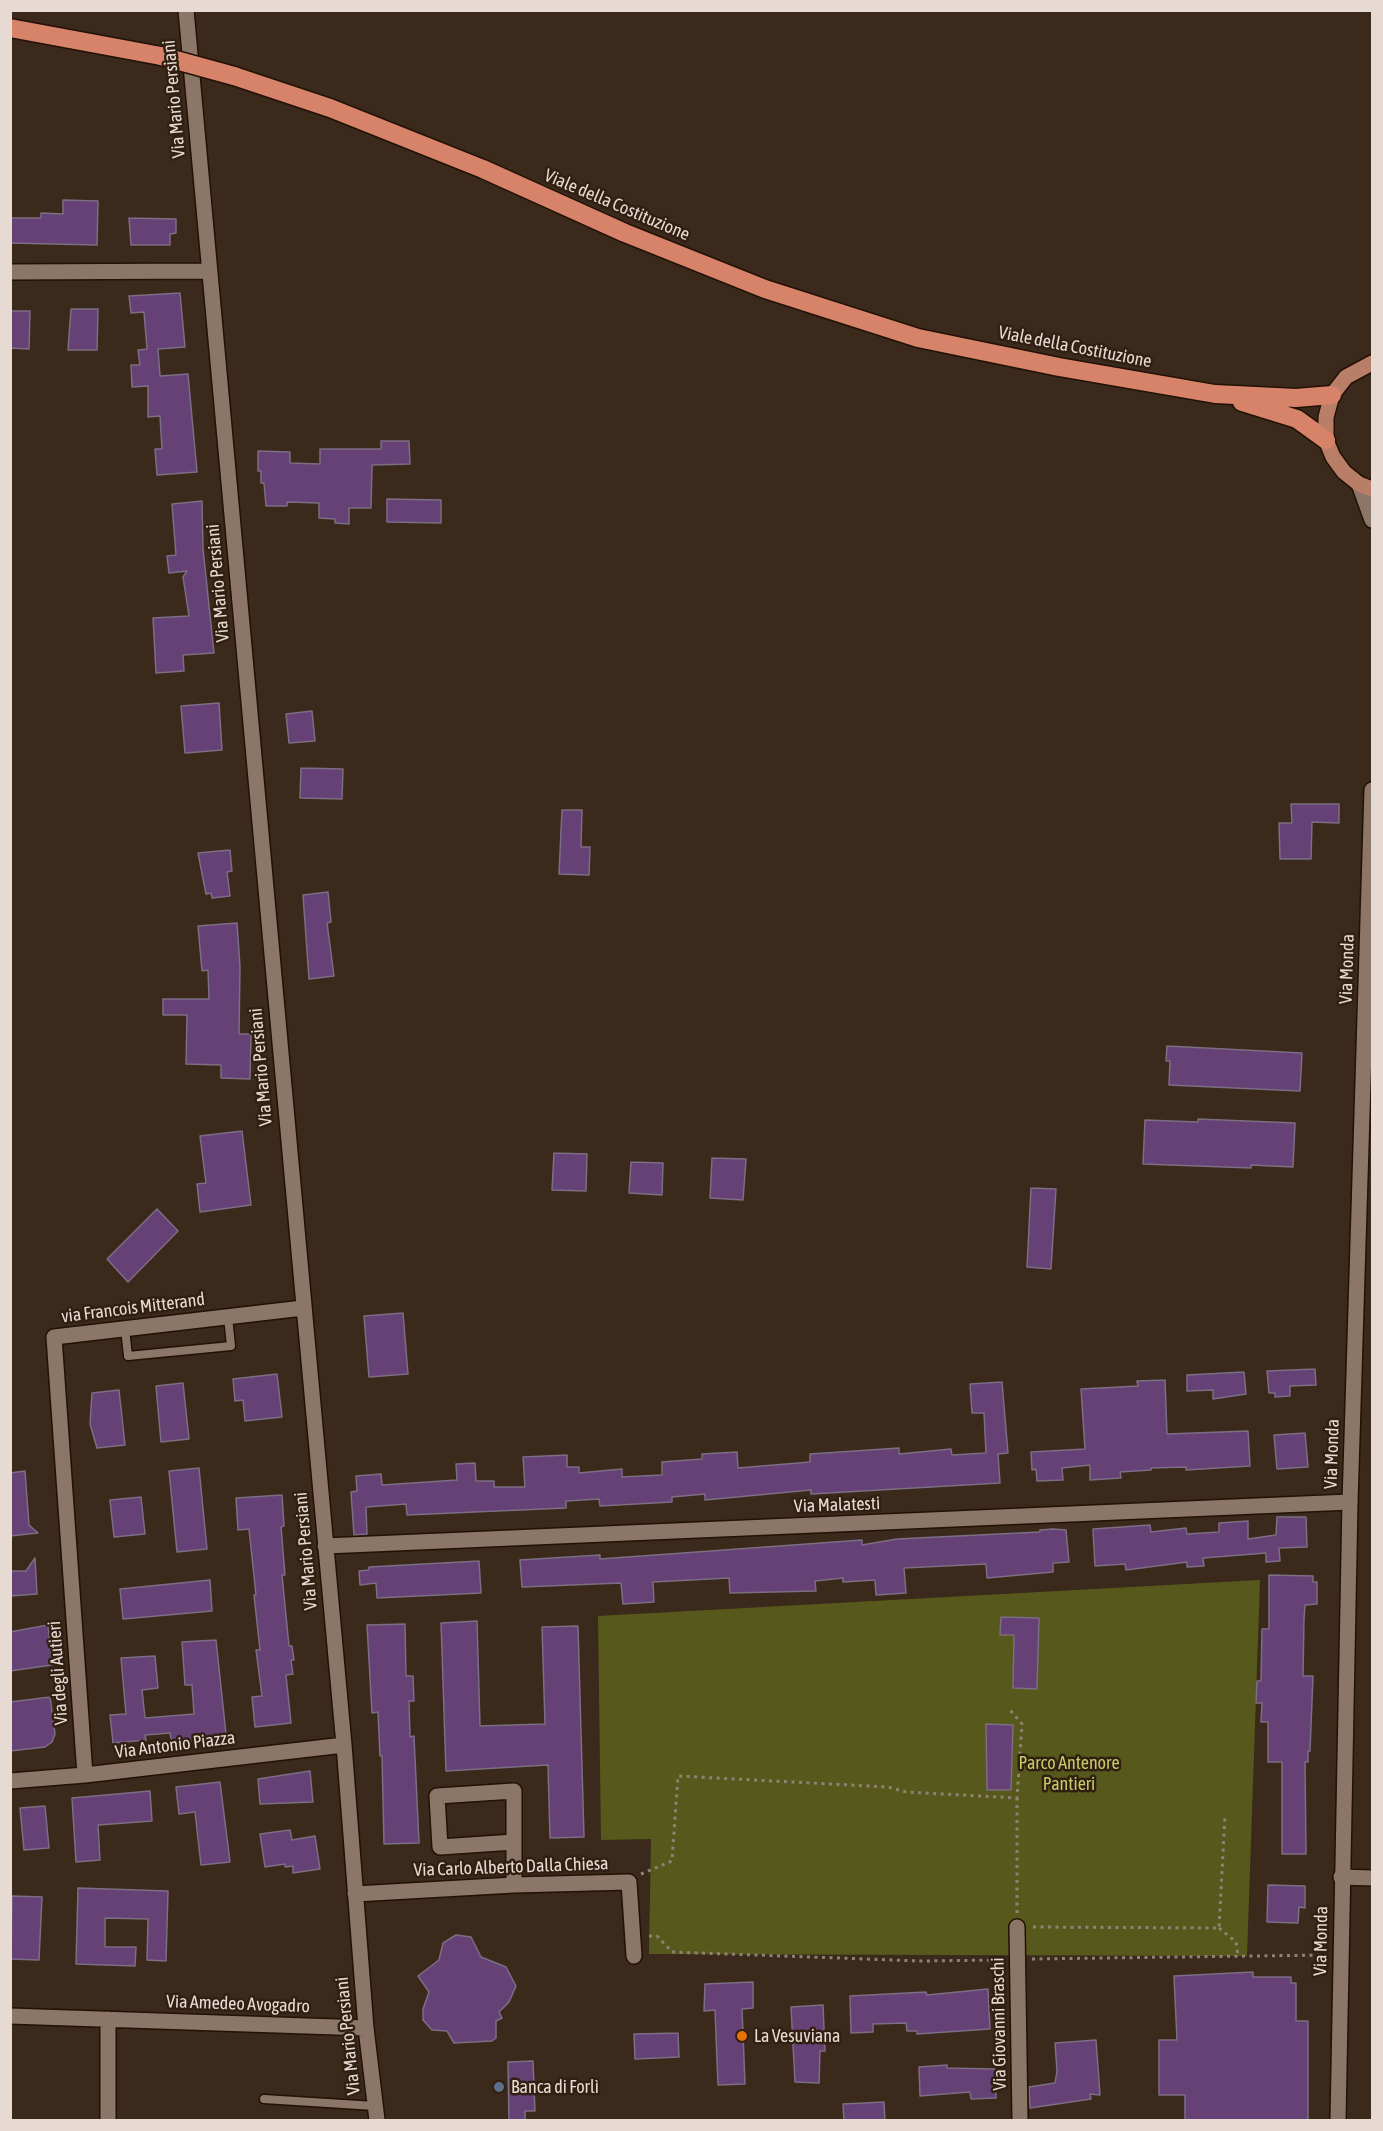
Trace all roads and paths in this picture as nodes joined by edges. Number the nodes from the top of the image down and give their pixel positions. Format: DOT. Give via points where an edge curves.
graph roads {
  1 [pos="186,10"];
  2 [pos="10,28"];
  3 [pos="209,271"];
  4 [pos="10,272"];
  5 [pos="1372,363"];
  6 [pos="1215,394"];
  7 [pos="1332,395"];
  8 [pos="1326,440"];
  9 [pos="1366,486"];
  10 [pos="1372,520"];
  11 [pos="1372,790"];
  12 [pos="1367,1117"];
  13 [pos="303,1308"];
  14 [pos="228,1317"];
  15 [pos="125,1329"];
  16 [pos="1350,1502"];
  17 [pos="325,1546"];
  18 [pos="70,1568"];
  19 [pos="1010,1710"];
  20 [pos="344,1745"];
  21 [pos="85,1775"];
  22 [pos="10,1780"];
  23 [pos="1017,1798"];
  24 [pos="1225,1815"];
  25 [pos="514,1842"];
  26 [pos="1341,1877"];
  27 [pos="1372,1878"];
  28 [pos="619,1882"];
  29 [pos="514,1885"];
  30 [pos="355,1894"];
  31 [pos="1017,1927"];
  32 [pos="1219,1928"];
  33 [pos="634,1937"];
  34 [pos="1340,1955"];
  35 [pos="634,1956"];
  36 [pos="1238,1956"];
  37 [pos="1018,1959"];
  38 [pos="10,2016"];
  39 [pos="108,2019"];
  40 [pos="366,2028"];
  41 [pos="264,2099"];
  42 [pos="376,2113"];
  43 [pos="108,2121"];
  44 [pos="1020,2121"];
  45 [pos="1338,2121"];
  1 -- 3 [label="street, Via Mario Persiani"];
  2 -- 6 [label="highway, Viale della Costituzione, bridge" via="160,56 330,108 765,289 918,338"];
  3 -- 4 [label="street"];
  3 -- 13 [label="street, Via Mario Persiani"];
  5 -- 7 [label="main road" via="1346,377"];
  6 -- 7 [label="highway, Viale della Costituzione" via="1296,398"];
  6 -- 8 [label="highway, Viale della Costituzione" via="1297,419"];
  7 -- 8 [label="main road" via="1326,417"];
  8 -- 9 [label="main road" via="1339,465"];
  9 -- 10 [label="street"];
  11 -- 12 [label="street, Via Monda"];
  12 -- 16 [label="street, Via Monda"];
  13 -- 14 [label="street, via Francois Mitterand"];
  13 -- 17 [label="street, Via Mario Persiani"];
  14 -- 15 [label="street, via Francois Mitterand"];
  14 -- 15 [label="lane" via="231,1346 128,1356"];
  15 -- 18 [label="street, via Francois Mitterand" via="54,1337"];
  16 -- 17 [label="street, Via Malatesti"];
  16 -- 26 [label="street, Via Monda"];
  17 -- 20 [label="street, Via Mario Persiani"];
  18 -- 21 [label="street, Via degli Autieri"];
  19 -- 23 [label="path" via="1022,1724"];
  20 -- 21 [label="street, Via Antonio Piazza"];
  20 -- 30 [label="street, Via Mario Persiani"];
  21 -- 22 [label="street, Via Antonio Piazza"];
  23 -- 28 [label="path" via="678,1776 672,1861"];
  23 -- 31 [label="path"];
  24 -- 32 [label="path"];
  25 -- 25 [label="street" via="440,1847 437,1796 514,1791"];
  25 -- 29 [label="street"];
  26 -- 27 [label="street"];
  26 -- 34 [label="street, Via Monda"];
  28 -- 29 [label="street, Via Carlo Alberto Dalla Chiesa"];
  28 -- 33 [label="street, Via Carlo Alberto Dalla Chiesa" via="630,1882"];
  29 -- 30 [label="street, Via Carlo Alberto Dalla Chiesa"];
  30 -- 40 [label="street, Via Mario Persiani"];
  31 -- 32 [label="path"];
  31 -- 37 [label="street, Via Giovanni Braschi"];
  32 -- 36 [label="path" via="1236,1942"];
  33 -- 35 [label="street, Via Carlo Alberto Dalla Chiesa"];
  33 -- 37 [label="path" via="657,1936 672,1952 921,1961"];
  34 -- 36 [label="path"];
  34 -- 45 [label="street, Via Monda"];
  36 -- 37 [label="path"];
  37 -- 44 [label="street, Via Giovanni Braschi"];
  38 -- 39 [label="street, Via Amedeo Avogadro"];
  39 -- 40 [label="street, Via Amedeo Avogadro"];
  39 -- 43 [label="street"];
  40 -- 42 [label="street, Via Mario Persiani"];
  41 -- 42 [label="lane"];
}
